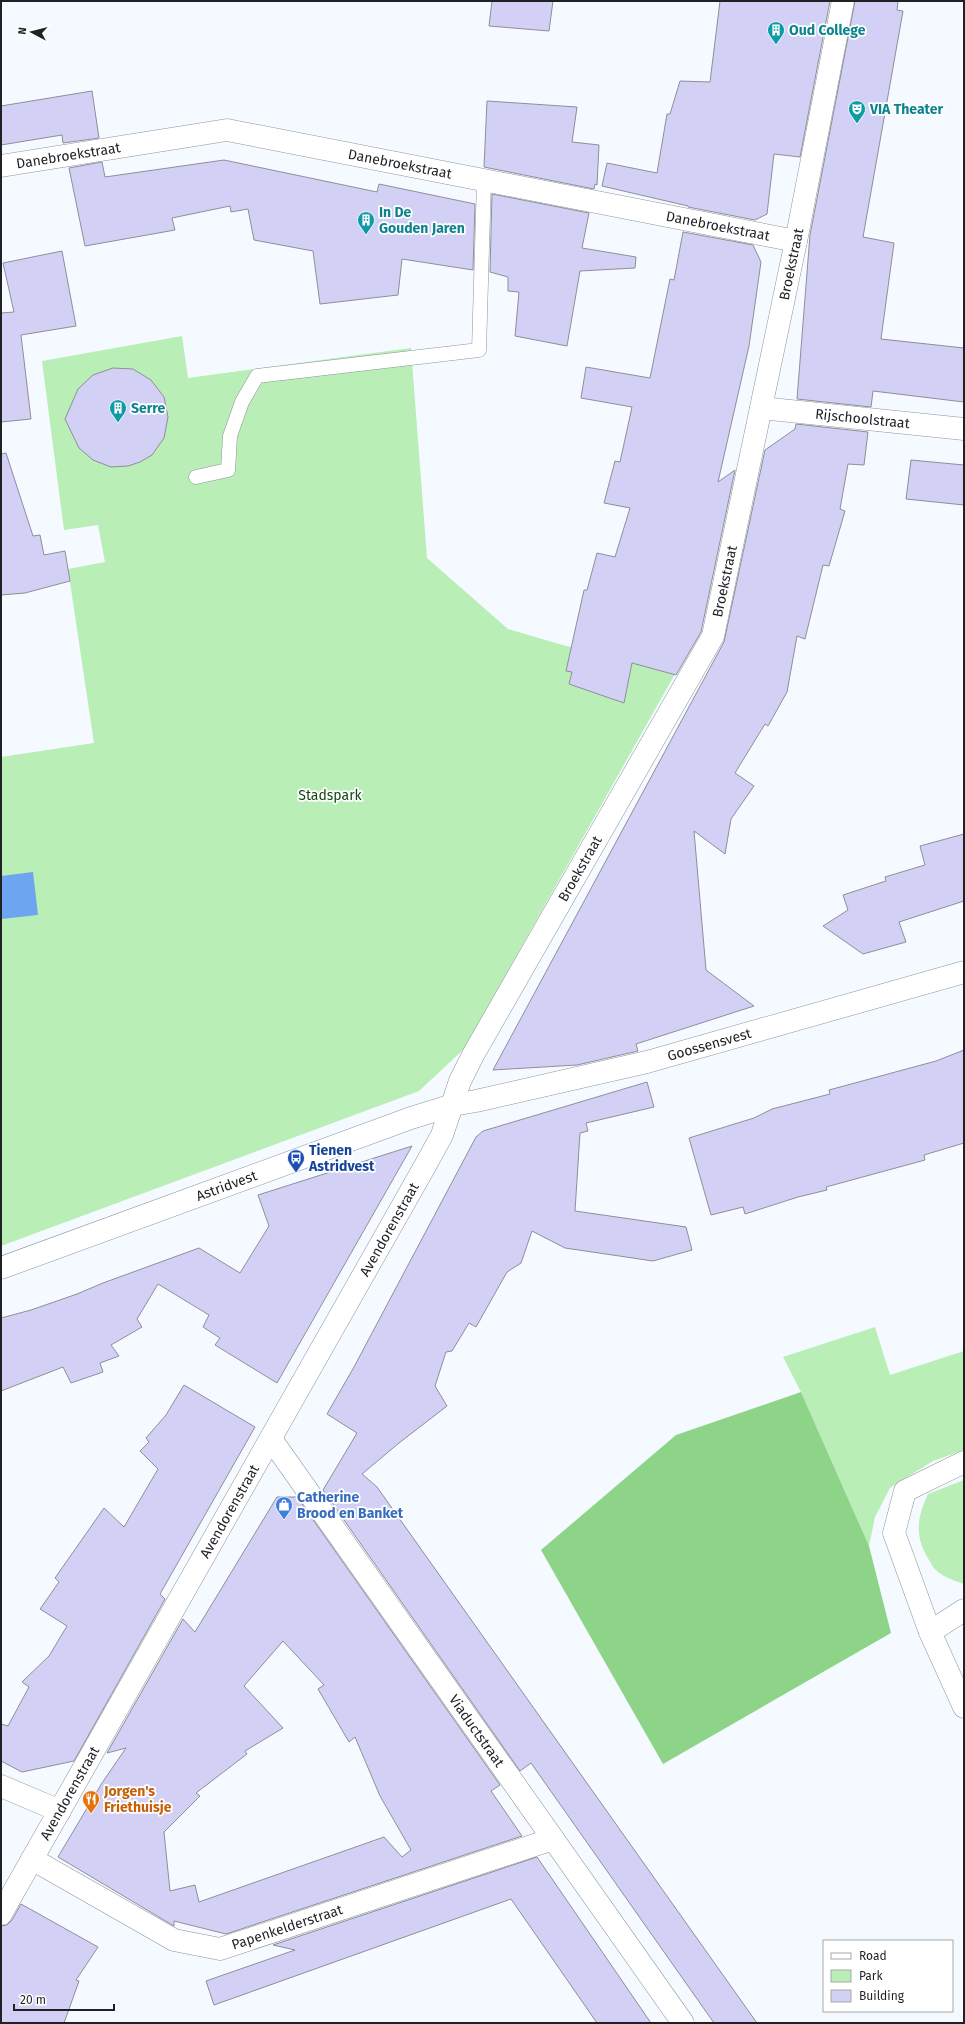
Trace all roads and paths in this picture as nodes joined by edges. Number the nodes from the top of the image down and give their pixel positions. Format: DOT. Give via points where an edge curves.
graph roads {
  1 [pos="844,1"];
  2 [pos="1,166"];
  3 [pos="484,180"];
  4 [pos="796,241"];
  5 [pos="761,408"];
  6 [pos="964,430"];
  7 [pos="196,477"];
  8 [pos="964,972"];
  9 [pos="452,1105"];
  10 [pos="1,1268"];
  11 [pos="271,1439"];
  12 [pos="964,1462"];
  13 [pos="964,1610"];
  14 [pos="930,1632"];
  15 [pos="964,1706"];
  16 [pos="1,1786"];
  17 [pos="60,1811"];
  18 [pos="553,1839"];
  19 [pos="32,1859"];
  20 [pos="1,1914"];
  21 [pos="683,2023"];
  1 -- 4 [label="street, Broekstraat"];
  2 -- 3 [label="street, Danebroekstraat" via="227,130"];
  3 -- 4 [label="street, Danebroekstraat"];
  3 -- 7 [label="lane" via="479,350 257,376 242,402 230,436 228,470"];
  4 -- 5 [label="street, Broekstraat"];
  5 -- 6 [label="street, Rijschoolstraat"];
  5 -- 9 [label="street, Broekstraat" via="713,636 473,1055"];
  8 -- 9 [label="street, Goossensvest" via="647,1062"];
  9 -- 10 [label="street, Astridvest"];
  9 -- 11 [label="street, Avendorenstraat" via="442,1135"];
  11 -- 17 [label="street, Avendorenstraat"];
  11 -- 18 [label="street, Viaductstraat"];
  12 -- 14 [label="street" via="905,1491 894,1533"];
  13 -- 14 [label="street"];
  14 -- 15 [label="street"];
  16 -- 17 [label="street"];
  17 -- 19 [label="street, Avendorenstraat"];
  18 -- 19 [label="street, Papenkelderstraat" via="220,1949 174,1940"];
  18 -- 21 [label="street, Viaductstraat"];
  19 -- 20 [label="street, Avendorenstraat"];
}
